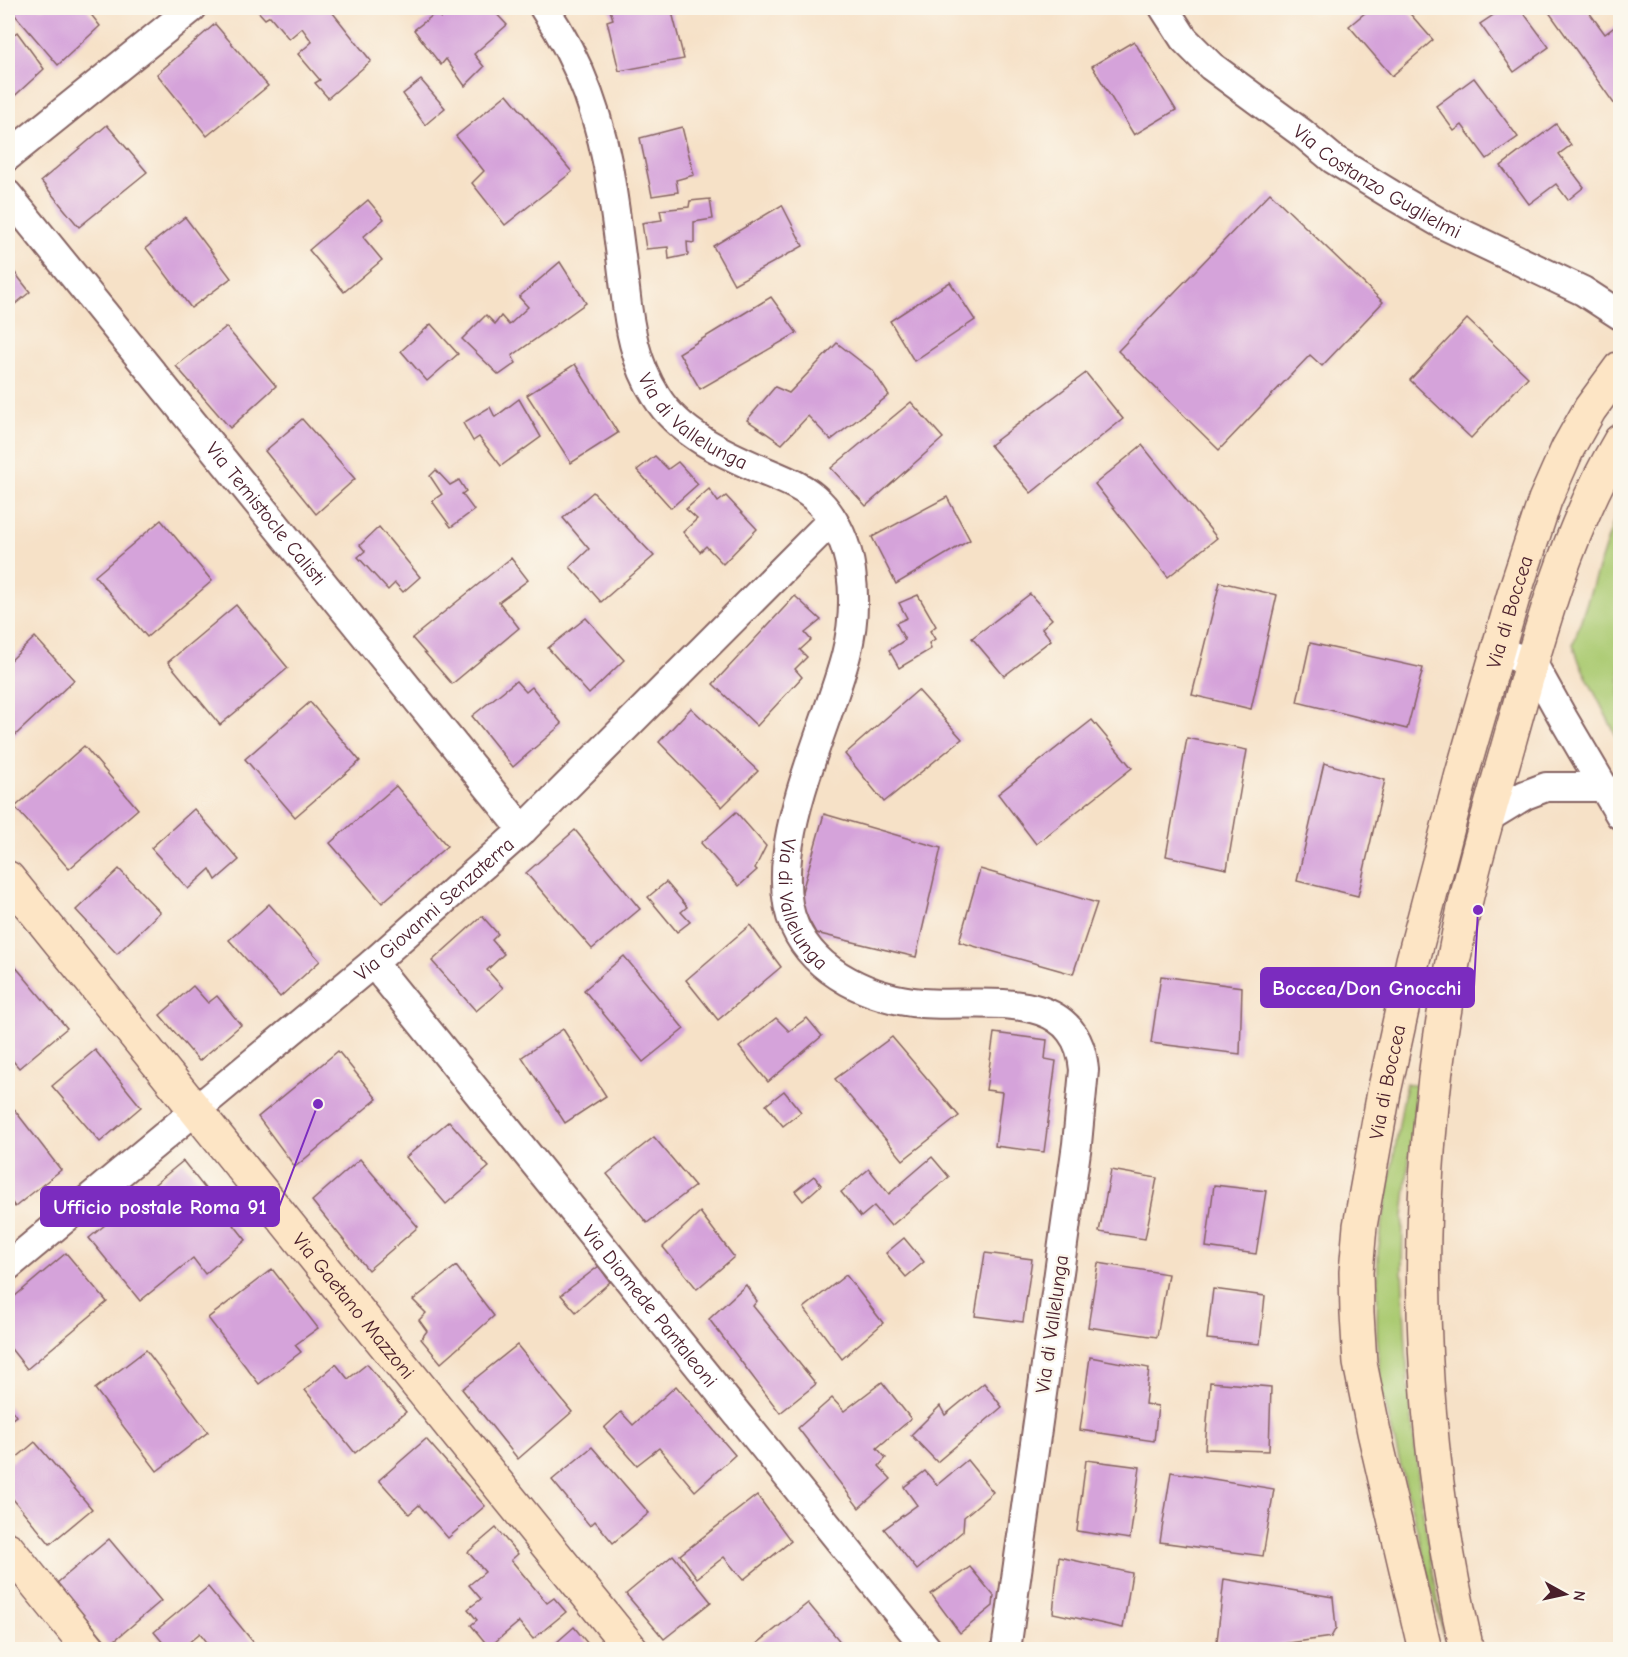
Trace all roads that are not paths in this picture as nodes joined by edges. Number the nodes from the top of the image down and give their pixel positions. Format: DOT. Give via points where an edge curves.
graph roads {
  1 [pos="192,8"];
  2 [pos="544,8"];
  3 [pos="1164,8"];
  4 [pos="8,156"];
  5 [pos="8,195"];
  6 [pos="1620,315"];
  7 [pos="1620,368"];
  8 [pos="1620,441"];
  9 [pos="832,520"];
  10 [pos="1497,651"];
  11 [pos="1532,662"];
  12 [pos="1603,787"];
  13 [pos="1620,815"];
  14 [pos="1489,817"];
  15 [pos="523,830"];
  16 [pos="8,878"];
  17 [pos="373,963"];
  18 [pos="195,1112"];
  19 [pos="8,1266"];
  20 [pos="8,1549"];
  21 [pos="90,1650"];
  22 [pos="632,1650"];
  23 [pos="928,1650"];
  24 [pos="1006,1650"];
  25 [pos="1425,1650"];
  26 [pos="1467,1650"];
  1 -- 4 [label="street"];
  2 -- 9 [label="street, Via di Vallelunga" via="574,58 602,136 628,319 639,361 654,394 686,429 723,452 805,490"];
  3 -- 6 [label="street, Via Costanzo Guglielmi" via="1184,39 1211,66 1333,159 1442,224 1583,291"];
  5 -- 15 [label="street, Via Temistocle Calisti"];
  7 -- 10 [label="main road, Via di Boccea" via="1578,428 1557,473"];
  8 -- 11 [label="main road, Via di Boccea" via="1568,554"];
  9 -- 15 [label="street, Via Giovanni Senzaterra"];
  9 -- 24 [label="street, Via di Vallelunga" via="851,571 852,624 790,836 785,884 786,902 795,928 816,958 855,985 925,1003 1013,1004 1049,1014 1073,1035 1083,1060 1077,1144"];
  10 -- 11 [label="street"];
  10 -- 25 [label="main road, Via di Boccea" via="1413,960 1384,1092 1357,1250 1360,1363"];
  11 -- 12 [label="street"];
  11 -- 14 [label="main road, Via di Boccea"];
  12 -- 13 [label="street"];
  12 -- 14 [label="street" via="1546,787"];
  14 -- 26 [label="main road, Via di Boccea" via="1459,932 1443,1020 1429,1126 1423,1247 1426,1366 1437,1485"];
  15 -- 17 [label="street, Via Giovanni Senzaterra"];
  16 -- 18 [label="main road, Via Gaetano Mazzoni"];
  17 -- 18 [label="street, Via Giovanni Senzaterra"];
  17 -- 23 [label="street, Via Diomede Pantaleoni"];
  18 -- 19 [label="street, Via Giovanni Senzaterra"];
  18 -- 22 [label="main road, Via Gaetano Mazzoni"];
  20 -- 21 [label="main road"];
}
